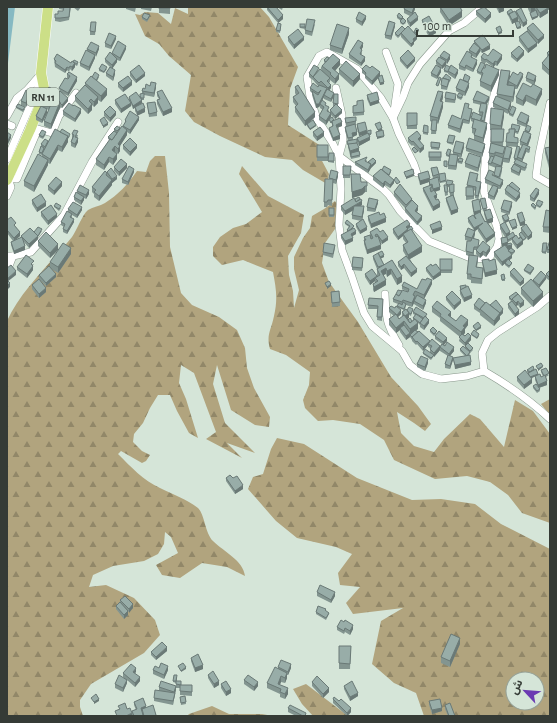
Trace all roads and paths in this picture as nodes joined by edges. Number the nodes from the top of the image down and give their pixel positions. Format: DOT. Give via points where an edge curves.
graph roads {
  1 [pos="48,7"];
  2 [pos="484,7"];
  3 [pos="386,52"];
  4 [pos="41,73"];
  5 [pos="500,73"];
  6 [pos="336,88"];
  7 [pos="76,93"];
  8 [pos="550,103"];
  9 [pos="7,116"];
  10 [pos="393,118"];
  11 [pos="118,122"];
  12 [pos="339,156"];
  13 [pos="7,159"];
  14 [pos="417,173"];
  15 [pos="8,179"];
  16 [pos="550,184"];
  17 [pos="7,196"];
  18 [pos="10,256"];
  19 [pos="7,271"];
  20 [pos="385,294"];
  21 [pos="550,296"];
  22 [pos="402,351"];
  23 [pos="484,371"];
  24 [pos="550,419"];
  1 -- 4 [label="main road, RN 11"];
  2 -- 10 [label="street" via="449,31 420,64 408,83"];
  3 -- 10 [label="street" via="398,84"];
  4 -- 9 [label="street" via="17,98"];
  4 -- 13 [label="street" via="37,90"];
  4 -- 15 [label="main road, RN 11" via="44,93"];
  5 -- 12 [label="street" via="489,118 484,175 484,192 499,239 489,258 473,259 429,241 383,189"];
  6 -- 12 [label="street" via="342,115 343,141"];
  7 -- 15 [label="street" via="59,116 52,133 38,129 17,179"];
  8 -- 16 [label="street" via="536,176"];
  10 -- 12 [label="street" via="381,98 357,69 327,52 319,56 307,77 310,97 317,119"];
  10 -- 14 [label="street"];
  11 -- 18 [label="street" via="92,162 64,215 30,252"];
  12 -- 22 [label="street" via="339,225 342,250 364,313 372,326"];
  15 -- 17 [label="street" via="11,187"];
  18 -- 19 [label="street"];
  20 -- 22 [label="street" via="386,318"];
  21 -- 23 [label="street" via="488,340 482,353"];
  22 -- 23 [label="street" via="410,365 422,374 441,379"];
  23 -- 24 [label="street" via="525,398"];
}
